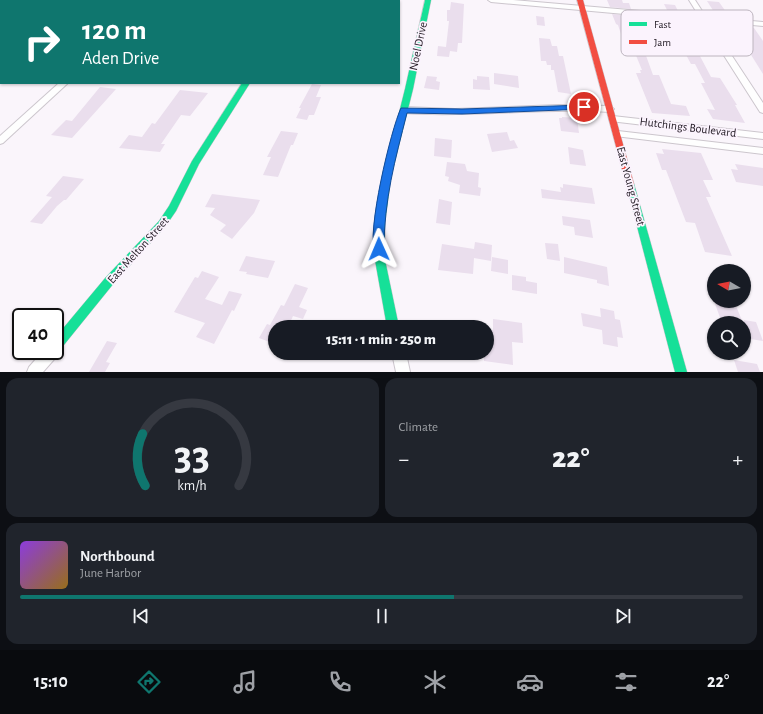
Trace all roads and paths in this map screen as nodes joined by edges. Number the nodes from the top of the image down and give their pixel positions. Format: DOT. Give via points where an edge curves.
graph roads {
  1 [pos="428,0"];
  2 [pos="491,0"];
  3 [pos="692,0"];
  4 [pos="582,4"];
  5 [pos="631,10"];
  6 [pos="699,10"];
  7 [pos="753,23"];
  8 [pos="763,24"];
  9 [pos="729,56"];
  10 [pos="63,84"];
  11 [pos="245,84"];
  12 [pos="610,109"];
  13 [pos="404,110"];
  14 [pos="763,110"];
  15 [pos="613,119"];
  16 [pos="618,134"];
  17 [pos="763,136"];
  18 [pos="0,141"];
  19 [pos="763,151"];
  20 [pos="392,320"];
  21 [pos="64,336"];
  22 [pos="44,360"];
  23 [pos="400,360"];
  24 [pos="34,372"];
  25 [pos="403,372"];
  26 [pos="681,372"];
  1 -- 13 [label="street, Noel Drive"];
  2 -- 4 [label="street"];
  3 -- 6 [label="street"];
  4 -- 5 [label="street"];
  4 -- 12 [label="street, East Young Street"];
  7 -- 8 [label="street"];
  9 -- 14 [label="street"];
  10 -- 18 [label="street"];
  11 -- 21 [label="street, East Melton Street" via="195,164 162,224 110,280"];
  12 -- 13 [label="street" via="584,107 462,112"];
  12 -- 15 [label="street, East Young Street"];
  13 -- 20 [label="street, Noel Drive" via="379,219 378,239 382,271"];
  15 -- 16 [label="street, East Young Street"];
  15 -- 17 [label="street, Hutchings Boulevard"];
  16 -- 19 [label="street, Hutchings Boulevard"];
  16 -- 26 [label="street, East Young Street"];
  22 -- 24 [label="street"];
  23 -- 25 [label="street"];
}
